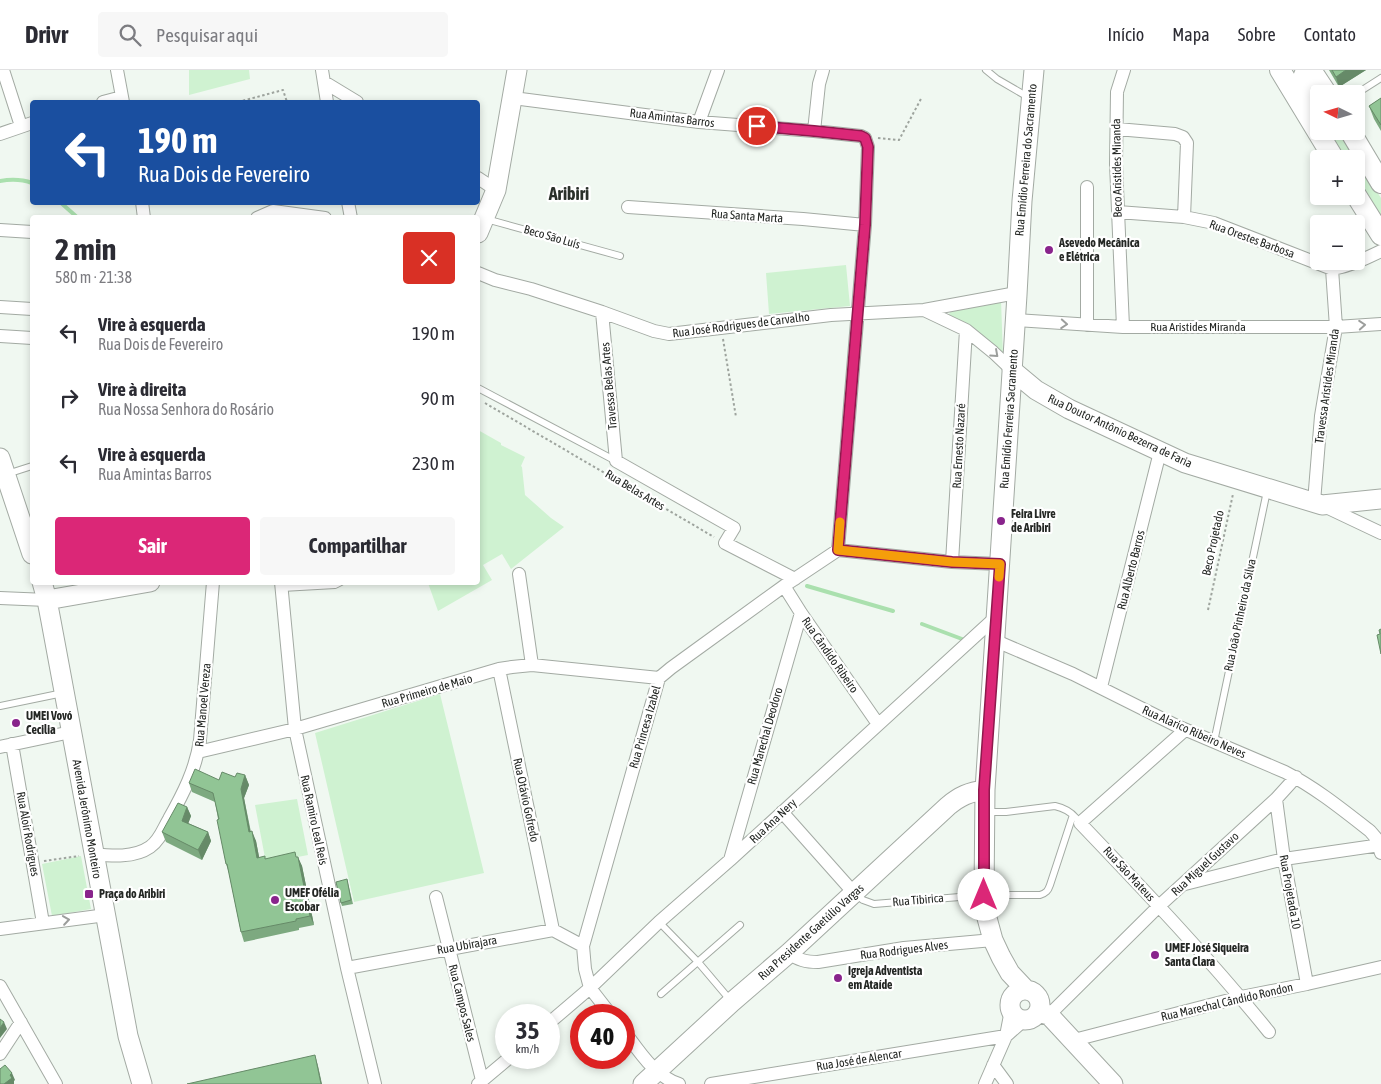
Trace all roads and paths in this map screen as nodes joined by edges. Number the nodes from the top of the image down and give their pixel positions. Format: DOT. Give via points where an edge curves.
graph roads {
  1 [pos="3,70"];
  2 [pos="117,70"];
  3 [pos="517,70"];
  4 [pos="718,70"];
  5 [pos="823,70"];
  6 [pos="986,70"];
  7 [pos="1034,70"];
  8 [pos="1124,70"];
  9 [pos="1280,70"];
  10 [pos="1307,70"];
  11 [pos="1312,70"];
  12 [pos="323,76"];
  13 [pos="1381,78"];
  14 [pos="1321,85"];
  15 [pos="1365,88"];
  16 [pos="922,97"];
  17 [pos="513,98"];
  18 [pos="1032,98"];
  19 [pos="122,100"];
  20 [pos="246,100"];
  21 [pos="286,100"];
  22 [pos="327,100"];
  23 [pos="354,100"];
  24 [pos="1300,103"];
  25 [pos="699,122"];
  26 [pos="27,125"];
  27 [pos="1117,129"];
  28 [pos="814,131"];
  29 [pos="0,134"];
  30 [pos="861,136"];
  31 [pos="1355,140"];
  32 [pos="1329,150"];
  33 [pos="480,179"];
  34 [pos="1381,183"];
  35 [pos="1087,186"];
  36 [pos="496,190"];
  37 [pos="1363,205"];
  38 [pos="628,207"];
  39 [pos="1118,212"];
  40 [pos="264,215"];
  41 [pos="303,215"];
  42 [pos="1184,217"];
  43 [pos="865,225"];
  44 [pos="481,226"];
  45 [pos="0,230"];
  46 [pos="30,232"];
  47 [pos="1381,235"];
  48 [pos="1019,250"];
  49 [pos="1381,251"];
  50 [pos="620,256"];
  51 [pos="1365,258"];
  52 [pos="1310,261"];
  53 [pos="1332,270"];
  54 [pos="480,274"];
  55 [pos="1017,295"];
  56 [pos="952,304"];
  57 [pos="0,307"];
  58 [pos="30,309"];
  59 [pos="924,310"];
  60 [pos="602,312"];
  61 [pos="857,312"];
  62 [pos="1015,320"];
  63 [pos="949,322"];
  64 [pos="1381,324"];
  65 [pos="1087,325"];
  66 [pos="721,327"];
  67 [pos="1123,327"];
  68 [pos="1336,327"];
  69 [pos="966,330"];
  70 [pos="0,336"];
  71 [pos="30,338"];
  72 [pos="1012,370"];
  73 [pos="480,389"];
  74 [pos="486,404"];
  75 [pos="736,417"];
  76 [pos="1160,452"];
  77 [pos="616,460"];
  78 [pos="30,467"];
  79 [pos="4,475"];
  80 [pos="1236,479"];
  81 [pos="1268,489"];
  82 [pos="1380,498"];
  83 [pos="1318,504"];
  84 [pos="1381,534"];
  85 [pos="725,543"];
  86 [pos="30,548"];
  87 [pos="838,550"];
  88 [pos="952,562"];
  89 [pos="1000,564"];
  90 [pos="519,574"];
  91 [pos="789,583"];
  92 [pos="115,585"];
  93 [pos="213,585"];
  94 [pos="282,585"];
  95 [pos="335,585"];
  96 [pos="44,591"];
  97 [pos="0,598"];
  98 [pos="1208,610"];
  99 [pos="801,613"];
  100 [pos="996,617"];
  101 [pos="994,642"];
  102 [pos="532,665"];
  103 [pos="499,670"];
  104 [pos="659,678"];
  105 [pos="1101,687"];
  106 [pos="64,693"];
  107 [pos="0,706"];
  108 [pos="878,724"];
  109 [pos="294,730"];
  110 [pos="1185,730"];
  111 [pos="71,732"];
  112 [pos="1214,742"];
  113 [pos="6,745"];
  114 [pos="198,752"];
  115 [pos="1296,777"];
  116 [pos="984,790"];
  117 [pos="1276,799"];
  118 [pos="782,812"];
  119 [pos="984,812"];
  120 [pos="1077,819"];
  121 [pos="1380,848"];
  122 [pos="93,854"];
  123 [pos="1284,859"];
  124 [pos="730,860"];
  125 [pos="33,863"];
  126 [pos="1183,884"];
  127 [pos="854,893"];
  128 [pos="984,895"];
  129 [pos="436,897"];
  130 [pos="1159,906"];
  131 [pos="106,914"];
  132 [pos="659,922"];
  133 [pos="43,923"];
  134 [pos="740,925"];
  135 [pos="0,930"];
  136 [pos="553,930"];
  137 [pos="993,940"];
  138 [pos="583,946"];
  139 [pos="448,948"];
  140 [pos="789,953"];
  141 [pos="698,962"];
  142 [pos="1381,967"];
  143 [pos="347,968"];
  144 [pos="1307,984"];
  145 [pos="0,986"];
  146 [pos="590,988"];
  147 [pos="661,994"];
  148 [pos="1241,997"];
  149 [pos="732,1002"];
  150 [pos="602,1004"];
  151 [pos="1027,1008"];
  152 [pos="560,1014"];
  153 [pos="21,1022"];
  154 [pos="1269,1032"];
  155 [pos="1006,1036"];
  156 [pos="1074,1040"];
  157 [pos="635,1051"];
  158 [pos="0,1054"];
  159 [pos="993,1065"];
  160 [pos="496,1069"];
  161 [pos="650,1078"];
  162 [pos="480,1082"];
  163 [pos="56,1084"];
  164 [pos="142,1084"];
  165 [pos="375,1084"];
  166 [pos="678,1084"];
  167 [pos="712,1084"];
  168 [pos="985,1084"];
  169 [pos="1007,1084"];
  170 [pos="1113,1084"];
  1 -- 26 [label="street"];
  2 -- 19 [label="street"];
  3 -- 17 [label="street"];
  4 -- 25 [label="street"];
  5 -- 28 [label="street"];
  6 -- 18 [label="lane"];
  7 -- 18 [label="street, Rua Emídio Ferreira do Sacramento"];
  8 -- 27 [label="street, Beco Aristides Miranda" via="1117,92"];
  9 -- 24 [label="main road"];
  10 -- 24 [label="main road" via="1301,81"];
  11 -- 14 [label="main road"];
  12 -- 22 [label="street"];
  12 -- 23 [label="street"];
  13 -- 15 [label="lane"];
  16 -- 30 [label="path" via="899,140"];
  17 -- 25 [label="street, Rua Amintas Barros"];
  17 -- 36 [label="street"];
  18 -- 48 [label="street, Rua Emídio Ferreira do Sacramento"];
  20 -- 21 [label="path" via="283,90"];
  24 -- 32 [label="main road"];
  25 -- 28 [label="street, Rua Amintas Barros"];
  26 -- 29 [label="street"];
  27 -- 39 [label="street, Beco Aristides Miranda"];
  27 -- 42 [label="street" via="1183,136 1187,143"];
  28 -- 30 [label="street, Rua Amintas Barros"];
  30 -- 43 [label="street" via="868,147"];
  31 -- 34 [label="main road"];
  33 -- 36 [label="street"];
  35 -- 65 [label="street"];
  36 -- 44 [label="street"];
  37 -- 47 [label="main road"];
  38 -- 43 [label="street, Rua Santa Marta"];
  39 -- 42 [label="street, Rua Orestes Barbosa"];
  39 -- 67 [label="street, Beco Aristides Miranda"];
  40 -- 41 [label="street" via="273,211"];
  42 -- 52 [label="street, Rua Orestes Barbosa" via="1214,224"];
  43 -- 61 [label="street"];
  44 -- 50 [label="lane, Beco São Luís"];
  45 -- 46 [label="street"];
  48 -- 55 [label="street, Rua Emídio Ferreira Sacramento"];
  49 -- 51 [label="street"];
  53 -- 68 [label="street, Travessa Aristides Miranda"];
  54 -- 60 [label="street, Rua José Rodrigues de Carvalho"];
  55 -- 56 [label="street, Rua José Rodrigues de Carvalho"];
  55 -- 62 [label="street, Rua Emídio Ferreira Sacramento"];
  56 -- 59 [label="street, Rua José Rodrigues de Carvalho"];
  56 -- 63 [label="street" via="945,311"];
  57 -- 58 [label="street"];
  59 -- 61 [label="street, Rua José Rodrigues de Carvalho"];
  59 -- 63 [label="street, Rua José Rodrigues de Carvalho"];
  60 -- 66 [label="street, Rua José Rodrigues de Carvalho" via="669,334"];
  60 -- 77 [label="street, Travessa Belas Artes"];
  61 -- 66 [label="street, Rua José Rodrigues de Carvalho"];
  61 -- 87 [label="street"];
  62 -- 65 [label="street, Rua Aristides Miranda, one-way"];
  62 -- 72 [label="street, Rua Emídio Ferreira Sacramento"];
  63 -- 69 [label="street, Rua José Rodrigues de Carvalho"];
  68 -- 64 [label="street, Rua Aristides Miranda, one-way"];
  65 -- 67 [label="street, Rua Aristides Miranda"];
  66 -- 75 [label="path"];
  67 -- 68 [label="street, Rua Aristides Miranda"];
  68 -- 83 [label="street, Travessa Aristides Miranda" via="1321,416"];
  69 -- 72 [label="street, Rua José Rodrigues de Carvalho, one-way"];
  69 -- 88 [label="street, Rua Ernesto Nazaré"];
  70 -- 71 [label="street"];
  72 -- 76 [label="street, Rua Doutor Antônio Bezerra de Faria" via="1036,390 1069,409"];
  72 -- 89 [label="street, Rua Emídio Ferreira Sacramento"];
  73 -- 77 [label="lane, Rua Belas Artes"];
  74 -- 85 [label="path, Rua Belas Artes"];
  76 -- 80 [label="street, Rua Doutor Antônio Bezerra de Faria"];
  76 -- 105 [label="street, Rua Alberto Barros"];
  77 -- 85 [label="street, Rua Belas Artes" via="734,528"];
  78 -- 79 [label="lane"];
  79 -- 86 [label="street"];
  80 -- 81 [label="street, Rua Doutor Antônio Bezerra de Faria"];
  80 -- 98 [label="path, Beco Projetado"];
  81 -- 83 [label="street, Rua Doutor Antônio Bezerra de Faria"];
  81 -- 112 [label="lane, Rua João Pinheiro da Silva"];
  82 -- 83 [label="street, Rua Doutor Antônio Bezerra de Faria"];
  83 -- 84 [label="street"];
  85 -- 91 [label="street"];
  87 -- 88 [label="street"];
  87 -- 91 [label="street, Rua Princesa Izabel"];
  88 -- 89 [label="street"];
  89 -- 100 [label="street, Rua Emídio Ferreira Sacramento"];
  90 -- 102 [label="street"];
  91 -- 99 [label="street, Rua Cândido Ribeiro"];
  91 -- 104 [label="street, Rua Princesa Izabel"];
  92 -- 96 [label="street"];
  93 -- 114 [label="street, Rua Manoel Vereza"];
  94 -- 95 [label="lane"];
  94 -- 109 [label="street, Rua Ramiro Leal Reis"];
  96 -- 97 [label="street"];
  96 -- 106 [label="street, Avenida Jerônimo Monteiro"];
  99 -- 108 [label="street, Rua Cândido Ribeiro"];
  99 -- 124 [label="street, Rua Marechal Deodoro"];
  100 -- 101 [label="street, Rua Emídio Ferreira Sacramento"];
  100 -- 108 [label="street, Rua Ana Nery"];
  101 -- 105 [label="street, Rua Alarico Ribeiro Neves"];
  101 -- 116 [label="street, Rua Emídio Ferreira Sacramento"];
  102 -- 103 [label="street, Rua Primeiro de Maio"];
  102 -- 104 [label="street, Rua Primeiro de Maio"];
  103 -- 109 [label="street, Rua Primeiro de Maio"];
  103 -- 136 [label="street, Rua Otávio Gofredo"];
  104 -- 138 [label="street, Rua Princesa Izabel"];
  105 -- 110 [label="street, Rua Alarico Ribeiro Neves"];
  106 -- 107 [label="lane"];
  106 -- 111 [label="street, Avenida Jerônimo Monteiro"];
  108 -- 118 [label="street, Rua Ana Nery"];
  109 -- 114 [label="street, Rua Primeiro de Maio"];
  109 -- 143 [label="street, Rua Ramiro Leal Reis"];
  110 -- 112 [label="street, Rua Alarico Ribeiro Neves"];
  110 -- 120 [label="street"];
  111 -- 113 [label="street"];
  111 -- 122 [label="street, Avenida Jerônimo Monteiro"];
  112 -- 115 [label="street, Rua Alarico Ribeiro Neves"];
  113 -- 125 [label="street, Rua Aloir Rodrigues"];
  114 -- 122 [label="street, Rua Manoel Vereza" via="188,783 159,840 138,853 122,856"];
  115 -- 117 [label="street, Rua Miguel Gustavo"];
  115 -- 121 [label="street, Rua Alarico Ribeiro Neves" via="1370,831"];
  116 -- 119 [label="street, Rua Emídio Ferreira Sacramento"];
  116 -- 127 [label="street, Rua Presidente Gaetúlio Vargas" via="960,796"];
  117 -- 123 [label="street, Rua Projetada 10"];
  117 -- 126 [label="street, Rua Miguel Gustavo"];
  118 -- 124 [label="street, Rua Ana Nery"];
  118 -- 127 [label="street"];
  119 -- 120 [label="lane" via="1055,806 1069,811"];
  119 -- 128 [label="street, Rua Emídio Ferreira Sacramento"];
  120 -- 128 [label="lane, Rua Tibirica" via="1047,891 1040,894"];
  120 -- 130 [label="street, Rua São Mateus"];
  121 -- 123 [label="street"];
  122 -- 125 [label="path"];
  122 -- 131 [label="street, Avenida Jerônimo Monteiro"];
  123 -- 126 [label="street"];
  123 -- 144 [label="street, Rua Projetada 10"];
  124 -- 132 [label="street, Rua Ana Nery"];
  125 -- 133 [label="street, Rua Aloir Rodrigues"];
  126 -- 130 [label="street, Rua Miguel Gustavo"];
  127 -- 128 [label="lane, Rua Tibirica" via="874,904"];
  127 -- 140 [label="street, Rua Presidente Gaetúlio Vargas"];
  128 -- 137 [label="street, Rua Emídio Ferreira Sacramento"];
  129 -- 139 [label="street, Rua Campos Sales"];
  130 -- 148 [label="street, Rua São Mateus"];
  130 -- 151 [label="street, Rua Miguel Gustavo"];
  133 -- 131 [label="street, one-way"];
  131 -- 164 [label="street, Avenida Jerônimo Monteiro" via="128,1036"];
  132 -- 141 [label="lane"];
  132 -- 146 [label="street, Rua Ana Nery"];
  133 -- 135 [label="street"];
  134 -- 141 [label="lane"];
  136 -- 138 [label="street"];
  136 -- 139 [label="street, Rua Ubirajara"];
  137 -- 140 [label="street, Rua Rodrigues Alves" via="904,948 818,962 806,962"];
  137 -- 151 [label="street, Rua Emídio Ferreira Sacramento"];
  138 -- 146 [label="street, Rua Princesa Izabel"];
  139 -- 143 [label="street, Rua Ubirajara"];
  139 -- 162 [label="street, Rua Campos Sales"];
  140 -- 149 [label="street, Rua Presidente Gaetúlio Vargas"];
  141 -- 147 [label="lane"];
  141 -- 149 [label="lane"];
  142 -- 144 [label="street, Rua Marechal Cândido Rondon"];
  143 -- 165 [label="street, Rua Ramiro Leal Reis"];
  144 -- 148 [label="street, Rua Marechal Cândido Rondon"];
  145 -- 153 [label="street"];
  146 -- 150 [label="street"];
  146 -- 152 [label="street, Rua Ana Nery"];
  148 -- 154 [label="street, Rua São Mateus"];
  148 -- 156 [label="street, Rua Marechal Cândido Rondon"];
  149 -- 161 [label="street, Rua Presidente Gaetúlio Vargas"];
  151 -- 155 [label="street"];
  151 -- 156 [label="street"];
  153 -- 158 [label="street"];
  153 -- 163 [label="street"];
  155 -- 159 [label="street"];
  155 -- 167 [label="street, Rua José de Alencar"];
  156 -- 170 [label="street"];
  157 -- 161 [label="street"];
  159 -- 168 [label="street"];
  159 -- 169 [label="street"];
  160 -- 162 [label="street"];
  161 -- 166 [label="street"];
}
